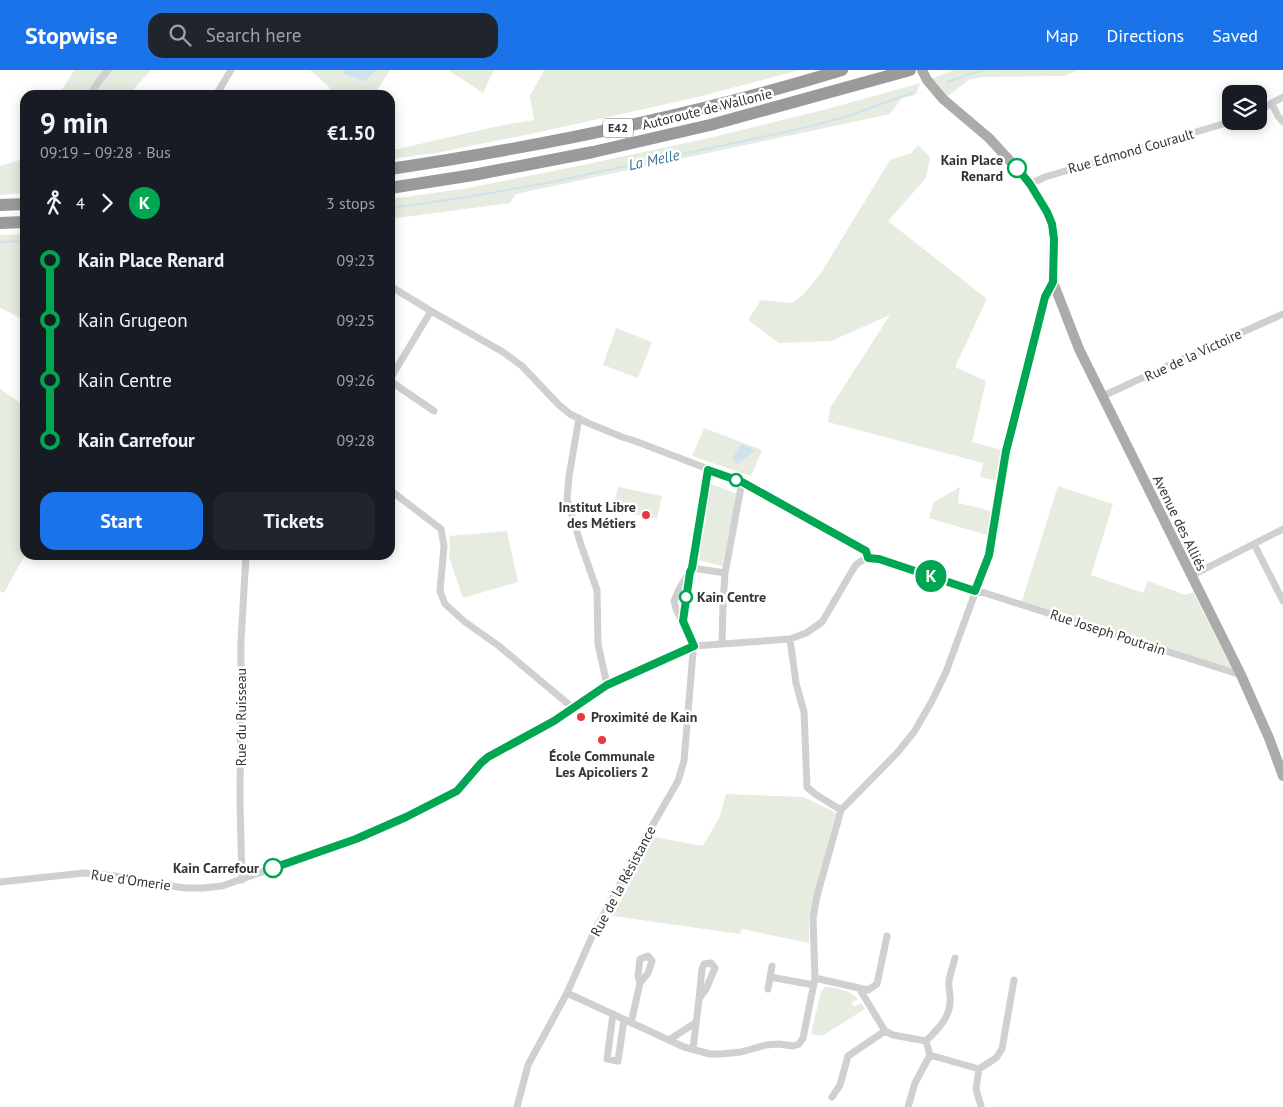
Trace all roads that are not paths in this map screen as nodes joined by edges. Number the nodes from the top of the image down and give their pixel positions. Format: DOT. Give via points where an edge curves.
graph roads {
  1 [pos="108,70"];
  2 [pos="232,70"];
  3 [pos="842,70"];
  4 [pos="922,70"];
  5 [pos="905,72"];
  6 [pos="93,90"];
  7 [pos="219,90"];
  8 [pos="1283,97"];
  9 [pos="1272,104"];
  10 [pos="1267,106"];
  11 [pos="1283,122"];
  12 [pos="1222,124"];
  13 [pos="395,168"];
  14 [pos="1030,184"];
  15 [pos="395,187"];
  16 [pos="20,204"];
  17 [pos="0,205"];
  18 [pos="20,222"];
  19 [pos="0,224"];
  20 [pos="1053,282"];
  21 [pos="395,289"];
  22 [pos="431,311"];
  23 [pos="1283,314"];
  24 [pos="395,372"];
  25 [pos="395,384"];
  26 [pos="1103,396"];
  27 [pos="434,411"];
  28 [pos="580,418"];
  29 [pos="708,470"];
  30 [pos="742,482"];
  31 [pos="395,494"];
  32 [pos="1283,529"];
  33 [pos="1254,544"];
  34 [pos="868,558"];
  35 [pos="246,560"];
  36 [pos="691,570"];
  37 [pos="725,573"];
  38 [pos="1191,576"];
  39 [pos="975,591"];
  40 [pos="1283,601"];
  41 [pos="790,639"];
  42 [pos="722,643"];
  43 [pos="694,646"];
  44 [pos="1241,675"];
  45 [pos="607,685"];
  46 [pos="573,708"];
  47 [pos="1283,776"];
  48 [pos="840,810"];
  49 [pos="242,880"];
  50 [pos="0,882"];
  51 [pos="887,936"];
  52 [pos="955,958"];
  53 [pos="772,966"];
  54 [pos="770,977"];
  55 [pos="1014,980"];
  56 [pos="814,981"];
  57 [pos="640,983"];
  58 [pos="858,988"];
  59 [pos="768,989"];
  60 [pos="567,993"];
  61 [pos="699,999"];
  62 [pos="613,1014"];
  63 [pos="624,1020"];
  64 [pos="631,1023"];
  65 [pos="695,1023"];
  66 [pos="885,1031"];
  67 [pos="668,1040"];
  68 [pos="926,1041"];
  69 [pos="693,1049"];
  70 [pos="930,1055"];
  71 [pos="979,1069"];
  72 [pos="832,1097"];
  73 [pos="983,1106"];
  74 [pos="517,1107"];
  75 [pos="908,1107"];
  1 -- 6 [label="street"];
  2 -- 7 [label="street"];
  3 -- 13 [label="highway, Autoroute de Wallonie / E42" via="588,135"];
  4 -- 14 [label="main road" via="943,99 989,138"];
  5 -- 15 [label="highway, Autoroute de Wallonie / E42" via="710,125 602,150"];
  8 -- 9 [label="street"];
  9 -- 10 [label="street"];
  9 -- 11 [label="street"];
  12 -- 14 [label="street, Rue Edmond Courault"];
  14 -- 20 [label="main road" via="1052,224"];
  16 -- 17 [label="highway"];
  18 -- 19 [label="highway"];
  20 -- 26 [label="main road, Avenue des Alliés" via="1079,349"];
  20 -- 39 [label="street" via="1045,297 1009,441 989,555"];
  21 -- 22 [label="street"];
  22 -- 24 [label="street"];
  22 -- 28 [label="street" via="503,352 522,366 559,405"];
  23 -- 26 [label="street, Rue de la Victoire"];
  25 -- 27 [label="street"];
  26 -- 38 [label="main road, Avenue des Alliés"];
  28 -- 29 [label="street"];
  28 -- 45 [label="street" via="567,499 597,590 598,644"];
  29 -- 30 [label="street"];
  29 -- 36 [label="street"];
  30 -- 34 [label="street" via="866,551"];
  30 -- 37 [label="street"];
  31 -- 46 [label="street" via="441,529 444,546 440,591 445,604"];
  32 -- 33 [label="street"];
  33 -- 38 [label="street"];
  33 -- 40 [label="street"];
  34 -- 39 [label="street, Rue Joseph Poutrain"];
  34 -- 41 [label="street" via="855,566 822,622"];
  35 -- 49 [label="street, Rue du Ruisseau" via="241,650"];
  36 -- 37 [label="street"];
  36 -- 43 [label="street" via="674,602"];
  37 -- 42 [label="street"];
  38 -- 44 [label="main road, Avenue des Alliés"];
  39 -- 44 [label="street, Rue Joseph Poutrain"];
  39 -- 48 [label="street" via="946,672 914,732"];
  41 -- 42 [label="street, Rue d'Omerie"];
  41 -- 48 [label="street" via="804,712 807,787"];
  42 -- 43 [label="street, Rue d'Omerie"];
  43 -- 45 [label="street, Rue d'Omerie"];
  43 -- 60 [label="street, Rue de la Résistance" via="684,761 678,781 594,932"];
  44 -- 47 [label="main road, Avenue des Alliés"];
  45 -- 46 [label="street, Rue d'Omerie"];
  46 -- 49 [label="street, Rue d'Omerie" via="488,757 457,791 356,839"];
  48 -- 56 [label="street" via="813,918"];
  49 -- 50 [label="street, Rue d'Omerie" via="222,886 185,888 84,873"];
  51 -- 58 [label="street" via="877,984 868,990"];
  52 -- 68 [label="street" via="948,983 948,1015"];
  53 -- 54 [label="street"];
  54 -- 56 [label="street"];
  54 -- 59 [label="street"];
  55 -- 71 [label="street" via="1002,1049 996,1058"];
  56 -- 58 [label="street"];
  56 -- 69 [label="street" via="803,1038 798,1044 766,1045 721,1054"];
  57 -- 64 [label="street"];
  58 -- 66 [label="street"];
  60 -- 62 [label="street"];
  60 -- 74 [label="street, Rue de la Résistance" via="528,1065"];
  61 -- 65 [label="street"];
  62 -- 63 [label="street"];
  62 -- 63 [label="street" via="607,1059 618,1061"];
  63 -- 64 [label="street"];
  64 -- 67 [label="street"];
  65 -- 67 [label="street"];
  65 -- 69 [label="street"];
  66 -- 68 [label="street"];
  66 -- 72 [label="street" via="848,1056 840,1085"];
  67 -- 69 [label="street"];
  68 -- 70 [label="street"];
  70 -- 71 [label="street"];
  70 -- 75 [label="street" via="915,1083"];
  71 -- 73 [label="street" via="976,1090"];
}
